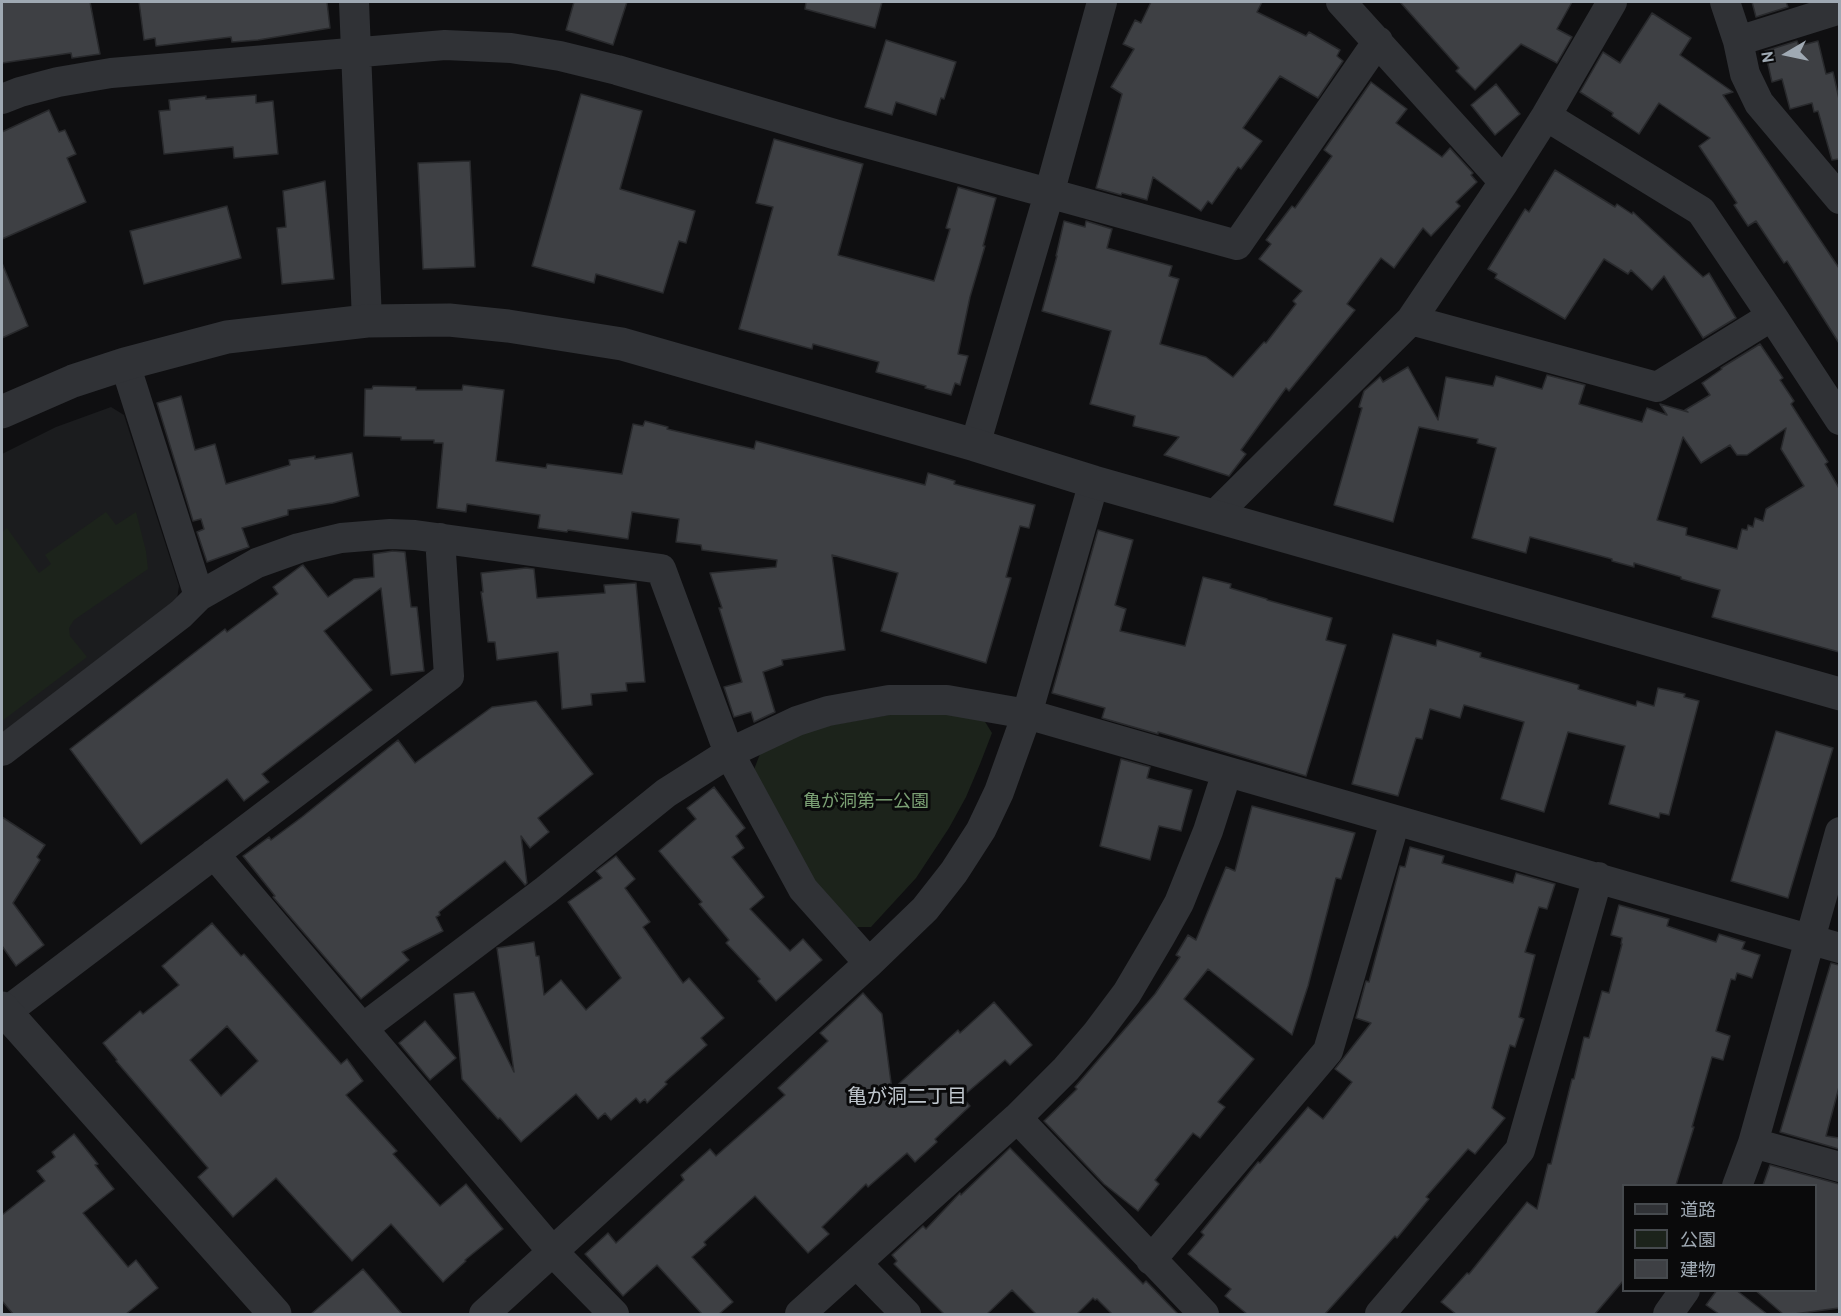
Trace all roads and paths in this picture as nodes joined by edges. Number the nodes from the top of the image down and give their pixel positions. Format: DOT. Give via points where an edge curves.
graph roads {
  1 [pos="354,2"];
  2 [pos="1341,2"];
  3 [pos="1612,2"];
  4 [pos="1725,2"];
  5 [pos="1098,3"];
  6 [pos="1839,9"];
  7 [pos="1378,41"];
  8 [pos="1738,41"];
  9 [pos="356,52"];
  10 [pos="2,99"];
  11 [pos="1546,116"];
  12 [pos="1504,182"];
  13 [pos="1049,194"];
  14 [pos="1839,199"];
  15 [pos="1772,316"];
  16 [pos="1411,320"];
  17 [pos="367,321"];
  18 [pos="125,364"];
  19 [pos="2,412"];
  20 [pos="1839,420"];
  21 [pos="975,445"];
  22 [pos="1094,482"];
  23 [pos="1214,516"];
  24 [pos="440,538"];
  25 [pos="199,596"];
  26 [pos="1839,694"];
  27 [pos="1027,714"];
  28 [pos="2,751"];
  29 [pos="729,753"];
  30 [pos="1227,772"];
  31 [pos="1395,821"];
  32 [pos="1839,832"];
  33 [pos="214,854"];
  34 [pos="1598,877"];
  35 [pos="1810,939"];
  36 [pos="1839,948"];
  37 [pos="869,963"];
  38 [pos="3,1012"];
  39 [pos="363,1028"];
  40 [pos="1017,1118"];
  41 [pos="1753,1143"];
  42 [pos="1839,1167"];
  43 [pos="1737,1184"];
  44 [pos="553,1252"];
  45 [pos="1151,1260"];
  46 [pos="857,1264"];
  47 [pos="1684,1292"];
  48 [pos="275,1314"];
  49 [pos="484,1314"];
  50 [pos="614,1314"];
  51 [pos="800,1314"];
  52 [pos="906,1314"];
  53 [pos="1204,1314"];
  54 [pos="1380,1314"];
  55 [pos="1668,1314"];
  1 -- 9 [label="street"];
  2 -- 7 [label="street"];
  3 -- 11 [label="street"];
  4 -- 8 [label="street"];
  5 -- 13 [label="street"];
  6 -- 8 [label="street"];
  7 -- 12 [label="street"];
  7 -- 13 [label="street" via="1237,246"];
  8 -- 14 [label="street" via="1745,74 1759,103"];
  9 -- 10 [label="street" via="111,73 58,82"];
  9 -- 13 [label="street" via="445,45 511,48 560,56"];
  9 -- 17 [label="street"];
  11 -- 12 [label="street"];
  11 -- 15 [label="street" via="1701,211"];
  12 -- 16 [label="street"];
  13 -- 21 [label="street"];
  15 -- 16 [label="street" via="1657,387"];
  15 -- 20 [label="street"];
  16 -- 23 [label="street"];
  17 -- 18 [label="street" via="227,337"];
  17 -- 21 [label="street" via="449,320 622,344"];
  18 -- 19 [label="street" via="73,381"];
  18 -- 25 [label="street"];
  21 -- 22 [label="street"];
  22 -- 23 [label="street"];
  22 -- 27 [label="street"];
  23 -- 26 [label="street"];
  24 -- 25 [label="street" via="390,534 341,538 299,548 257,563"];
  24 -- 29 [label="street" via="661,568"];
  24 -- 33 [label="street" via="449,676"];
  25 -- 28 [label="street" via="181,614"];
  27 -- 29 [label="street" via="947,700 889,700 797,721"];
  27 -- 30 [label="street"];
  27 -- 37 [label="street" via="999,792 960,864 925,909"];
  29 -- 37 [label="street" via="803,889"];
  29 -- 39 [label="street" via="666,793 546,890"];
  30 -- 31 [label="street"];
  30 -- 40 [label="street" via="1209,831 1179,903 1127,993 1066,1069"];
  31 -- 34 [label="street"];
  31 -- 45 [label="street" via="1328,1050"];
  32 -- 35 [label="street"];
  33 -- 38 [label="street"];
  33 -- 39 [label="street"];
  34 -- 35 [label="street"];
  34 -- 54 [label="street" via="1520,1150"];
  35 -- 36 [label="street"];
  35 -- 41 [label="street"];
  37 -- 44 [label="street"];
  38 -- 48 [label="street"];
  39 -- 44 [label="street"];
  40 -- 45 [label="street"];
  40 -- 46 [label="street"];
  41 -- 42 [label="street"];
  41 -- 43 [label="street"];
  44 -- 49 [label="street"];
  44 -- 50 [label="street"];
  45 -- 53 [label="street"];
  46 -- 51 [label="street"];
  46 -- 52 [label="street"];
  47 -- 55 [label="street"];
}
